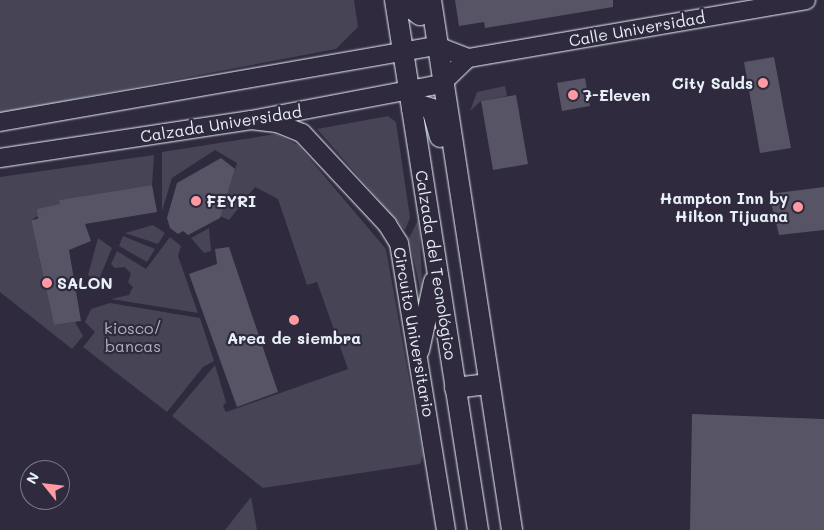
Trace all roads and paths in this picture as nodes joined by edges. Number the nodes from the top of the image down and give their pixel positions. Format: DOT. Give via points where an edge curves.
graph roads {
  1 [pos="395,0"];
  2 [pos="411,0"];
  3 [pos="806,0"];
  4 [pos="431,2"];
  5 [pos="437,46"];
  6 [pos="404,51"];
  7 [pos="468,58"];
  8 [pos="441,84"];
  9 [pos="411,100"];
  10 [pos="251,120"];
  11 [pos="0,122"];
  12 [pos="0,158"];
  13 [pos="459,180"];
  14 [pos="436,270"];
  15 [pos="419,350"];
  16 [pos="489,384"];
  17 [pos="455,388"];
  18 [pos="446,530"];
  19 [pos="478,530"];
  20 [pos="512,530"];
  1 -- 6 [label="main road, Calzada del Tecnológico"];
  2 -- 4 [label="main road" via="412,9 420,15"];
  3 -- 7 [label="street, Calle Universidad"];
  4 -- 5 [label="main road"];
  5 -- 6 [label="street"];
  5 -- 7 [label="street"];
  5 -- 8 [label="main road"];
  6 -- 9 [label="main road, Calzada del Tecnológico"];
  6 -- 11 [label="street"];
  7 -- 8 [label="street"];
  8 -- 9 [label="street, Calzada Universidad"];
  8 -- 13 [label="main road"];
  9 -- 10 [label="street, Calzada Universidad"];
  9 -- 13 [label="main road" via="432,109 448,171"];
  9 -- 14 [label="main road, Calzada del Tecnológico"];
  10 -- 12 [label="street, Calzada Universidad"];
  10 -- 15 [label="street, Circuito Universitario" via="277,122 302,133 387,224 404,259"];
  13 -- 16 [label="main road"];
  14 -- 15 [label="main road"];
  14 -- 17 [label="main road, Calzada del Tecnológico"];
  15 -- 18 [label="street, Circuito Universitario"];
  16 -- 17 [label="main road"];
  16 -- 20 [label="main road"];
  17 -- 19 [label="main road, Calzada del Tecnológico"];
}
